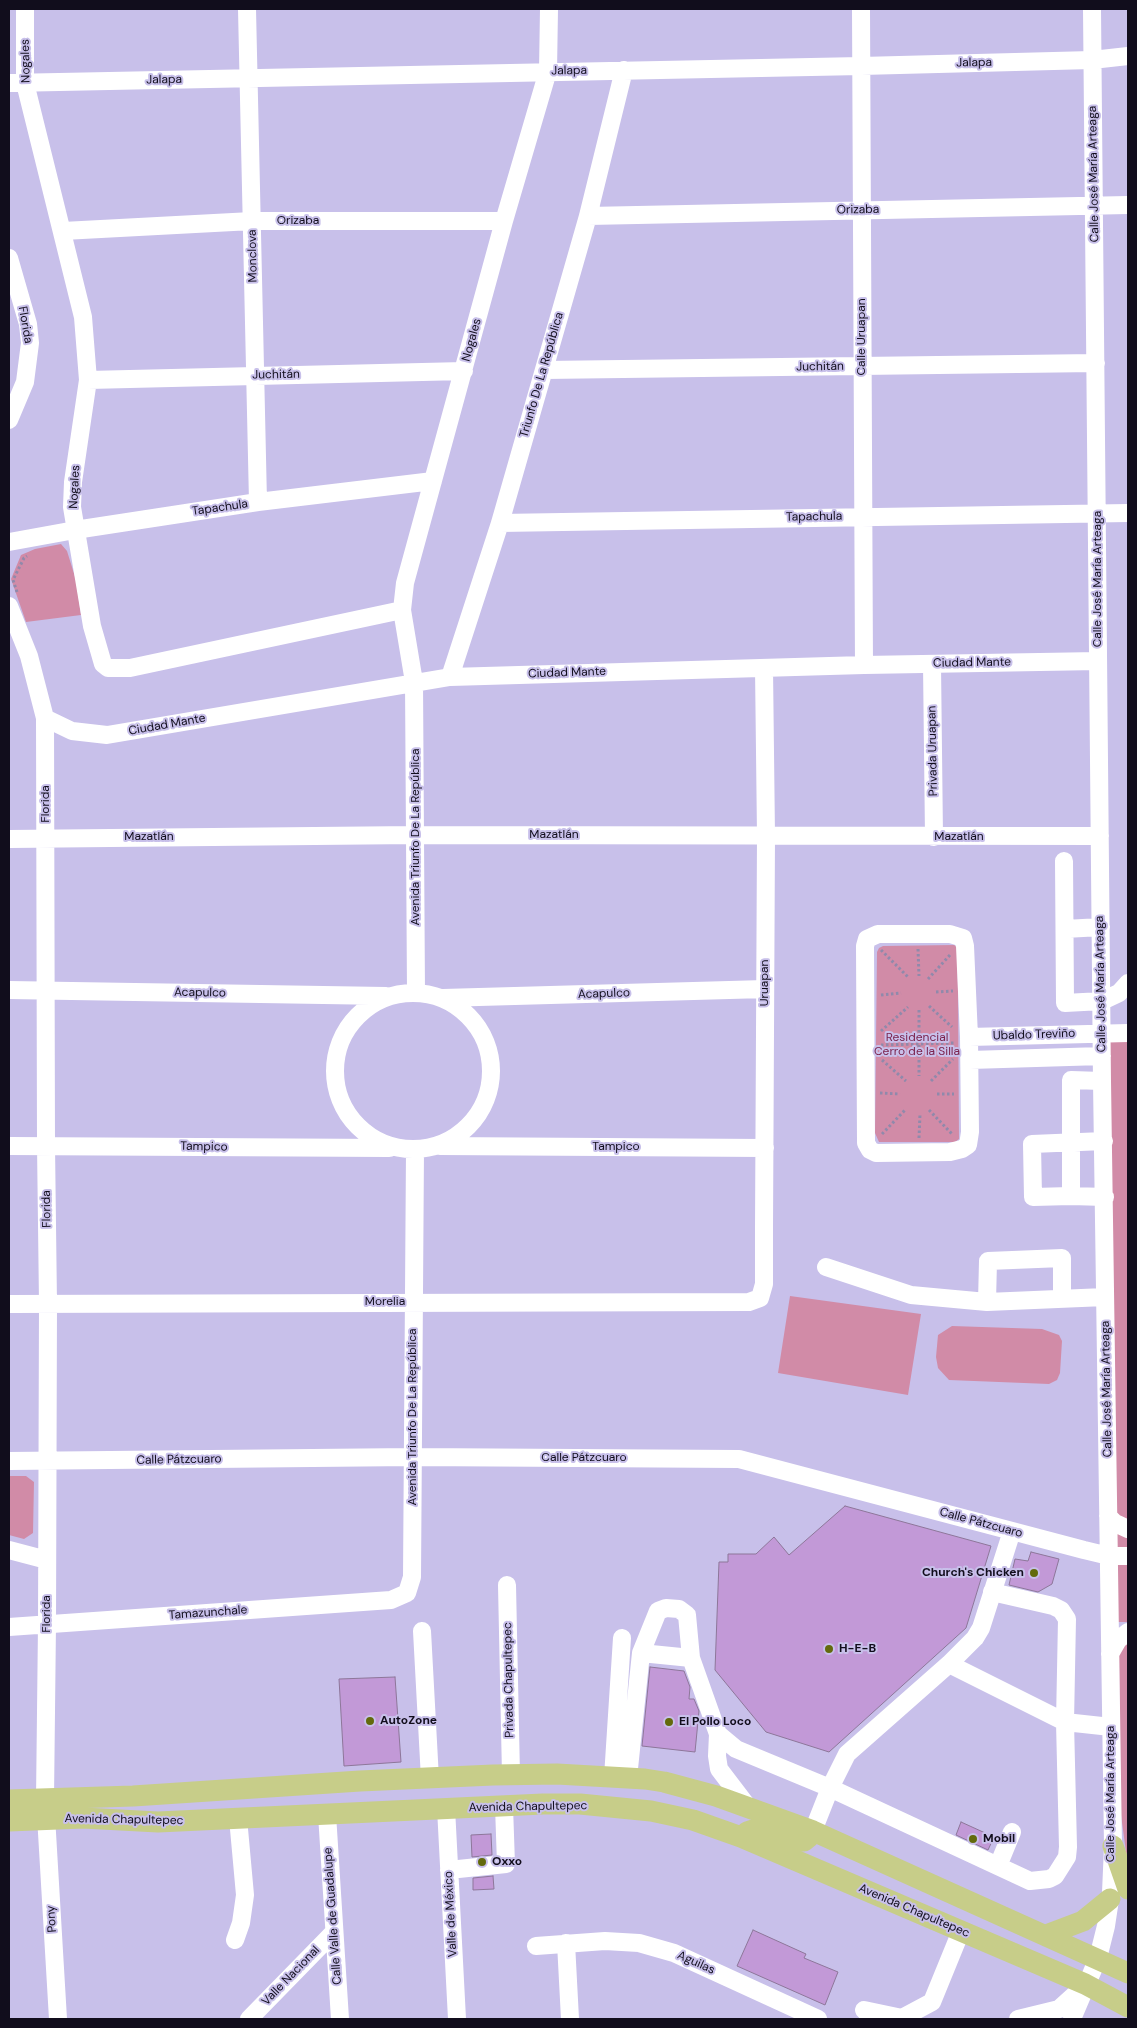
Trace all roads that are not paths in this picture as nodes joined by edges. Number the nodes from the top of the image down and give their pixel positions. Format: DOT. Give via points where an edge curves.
graph roads {
  1 [pos="25,9"];
  2 [pos="247,9"];
  3 [pos="549,9"];
  4 [pos="862,9"];
  5 [pos="1092,9"];
  6 [pos="1128,56"];
  7 [pos="1092,60"];
  8 [pos="861,66"];
  9 [pos="624,70"];
  10 [pos="548,71"];
  11 [pos="248,79"];
  12 [pos="17,83"];
  13 [pos="1128,205"];
  14 [pos="1095,206"];
  15 [pos="862,210"];
  16 [pos="588,216"];
  17 [pos="252,221"];
  18 [pos="504,221"];
  19 [pos="63,231"];
  20 [pos="9,258"];
  21 [pos="1096,364"];
  22 [pos="862,366"];
  23 [pos="544,370"];
  24 [pos="464,371"];
  25 [pos="255,376"];
  26 [pos="88,380"];
  27 [pos="17,382"];
  28 [pos="9,420"];
  29 [pos="433,481"];
  30 [pos="258,502"];
  31 [pos="1128,512"];
  32 [pos="1097,513"];
  33 [pos="863,516"];
  34 [pos="500,523"];
  35 [pos="75,530"];
  36 [pos="9,542"];
  37 [pos="13,601"];
  38 [pos="402,610"];
  39 [pos="1098,661"];
  40 [pos="932,664"];
  41 [pos="864,665"];
  42 [pos="764,668"];
  43 [pos="450,677"];
  44 [pos="414,682"];
  45 [pos="45,718"];
  46 [pos="416,835"];
  47 [pos="766,836"];
  48 [pos="1100,836"];
  49 [pos="934,837"];
  50 [pos="46,838"];
  51 [pos="9,839"];
  52 [pos="1064,861"];
  53 [pos="1100,927"];
  54 [pos="1065,929"];
  55 [pos="9,990"];
  56 [pos="45,990"];
  57 [pos="765,990"];
  58 [pos="1125,992"];
  59 [pos="416,993"];
  60 [pos="391,996"];
  61 [pos="442,998"];
  62 [pos="1102,1001"];
  63 [pos="1102,1033"];
  64 [pos="1128,1033"];
  65 [pos="969,1046"];
  66 [pos="1102,1056"];
  67 [pos="1102,1081"];
  68 [pos="1104,1141"];
  69 [pos="1072,1142"];
  70 [pos="46,1145"];
  71 [pos="9,1146"];
  72 [pos="437,1146"];
  73 [pos="765,1148"];
  74 [pos="407,1149"];
  75 [pos="1072,1196"];
  76 [pos="1105,1197"];
  77 [pos="826,1267"];
  78 [pos="1105,1297"];
  79 [pos="760,1298"];
  80 [pos="1062,1299"];
  81 [pos="414,1302"];
  82 [pos="987,1302"];
  83 [pos="9,1304"];
  84 [pos="48,1304"];
  85 [pos="413,1457"];
  86 [pos="9,1461"];
  87 [pos="47,1462"];
  88 [pos="1108,1516"];
  89 [pos="1128,1529"];
  90 [pos="1012,1531"];
  91 [pos="9,1550"];
  92 [pos="1109,1556"];
  93 [pos="1128,1556"];
  94 [pos="47,1560"];
  95 [pos="507,1585"];
  96 [pos="992,1592"];
  97 [pos="406,1593"];
  98 [pos="47,1624"];
  99 [pos="9,1627"];
  100 [pos="422,1631"];
  101 [pos="1128,1632"];
  102 [pos="622,1638"];
  103 [pos="641,1653"];
  104 [pos="1110,1654"];
  105 [pos="691,1658"];
  106 [pos="949,1664"];
  107 [pos="1065,1722"];
  108 [pos="1111,1727"];
  109 [pos="718,1734"];
  110 [pos="535,1774"];
  111 [pos="511,1775"];
  112 [pos="620,1777"];
  113 [pos="430,1779"];
  114 [pos="830,1788"];
  115 [pos="9,1800"];
  116 [pos="543,1804"];
  117 [pos="504,1806"];
  118 [pos="748,1807"];
  119 [pos="446,1808"];
  120 [pos="45,1809"];
  121 [pos="326,1814"];
  122 [pos="238,1818"];
  123 [pos="9,1821"];
  124 [pos="813,1831"];
  125 [pos="1012,1832"];
  126 [pos="741,1837"];
  127 [pos="1112,1846"];
  128 [pos="998,1866"];
  129 [pos="449,1870"];
  130 [pos="1119,1894"];
  131 [pos="961,1931"];
  132 [pos="334,1932"];
  133 [pos="1046,1935"];
  134 [pos="235,1940"];
  135 [pos="566,1943"];
  136 [pos="536,1946"];
  137 [pos="1098,1958"];
  138 [pos="1128,1973"];
  139 [pos="1085,1984"];
  140 [pos="1128,2007"];
  141 [pos="864,2010"];
  142 [pos="58,2019"];
  143 [pos="249,2019"];
  144 [pos="340,2019"];
  145 [pos="457,2019"];
  146 [pos="570,2019"];
  147 [pos="818,2019"];
  148 [pos="1018,2019"];
  149 [pos="1072,2019"];
  1 -- 12 [label="street, Nogales"];
  2 -- 11 [label="street, Monclova"];
  3 -- 10 [label="street, Nogales"];
  4 -- 8 [label="street, Calle Uruapan"];
  5 -- 7 [label="street, Calle José María Arteaga"];
  6 -- 7 [label="street, Jalapa"];
  7 -- 8 [label="street, Jalapa"];
  7 -- 14 [label="street, Calle José María Arteaga"];
  8 -- 9 [label="street, Jalapa"];
  8 -- 15 [label="street, Calle Uruapan"];
  9 -- 10 [label="street, Jalapa"];
  9 -- 16 [label="street, Triunfo De La República"];
  10 -- 11 [label="street, Jalapa"];
  10 -- 18 [label="street, Nogales"];
  11 -- 12 [label="street, Jalapa"];
  11 -- 17 [label="street, Monclova"];
  12 -- 19 [label="street, Nogales"];
  13 -- 14 [label="street, Orizaba"];
  14 -- 15 [label="street, Orizaba"];
  14 -- 21 [label="street, Calle José María Arteaga"];
  15 -- 16 [label="street, Orizaba"];
  15 -- 22 [label="street, Calle Uruapan"];
  16 -- 23 [label="street, Triunfo De La República"];
  17 -- 18 [label="street, Orizaba"];
  17 -- 19 [label="street, Orizaba"];
  17 -- 25 [label="street, Monclova"];
  18 -- 24 [label="street, Nogales"];
  19 -- 26 [label="street, Nogales" via="83,317"];
  20 -- 27 [label="street, Florida" via="28,324 29,360"];
  21 -- 22 [label="street, Juchitán"];
  21 -- 32 [label="street, Calle José María Arteaga"];
  22 -- 23 [label="street, Juchitán"];
  22 -- 33 [label="street, Calle Uruapan"];
  23 -- 34 [label="street, Triunfo De La República"];
  24 -- 25 [label="street, Juchitán"];
  24 -- 29 [label="street, Nogales"];
  25 -- 26 [label="street, Juchitán"];
  25 -- 30 [label="street, Monclova"];
  26 -- 35 [label="street, Nogales" via="73,482"];
  27 -- 28 [label="street, Florida"];
  29 -- 30 [label="street, Tapachula"];
  29 -- 38 [label="street, Nogales" via="405,584"];
  30 -- 35 [label="street, Tapachula"];
  31 -- 32 [label="street, Tapachula"];
  32 -- 33 [label="street, Tapachula"];
  32 -- 39 [label="street, Calle José María Arteaga"];
  33 -- 34 [label="street, Tapachula"];
  33 -- 41 [label="street, Calle Uruapan"];
  34 -- 43 [label="street, Triunfo De La República"];
  35 -- 36 [label="street, Tapachula"];
  35 -- 38 [label="street, Nogales" via="92,626 101,659 108,668 130,668"];
  37 -- 45 [label="street, Florida"];
  38 -- 44 [label="street, Nogales"];
  39 -- 40 [label="street, Ciudad Mante"];
  39 -- 48 [label="street, Calle José María Arteaga"];
  40 -- 41 [label="street, Ciudad Mante"];
  40 -- 49 [label="street, Privada Uruapan"];
  41 -- 42 [label="street, Ciudad Mante"];
  42 -- 43 [label="street, Ciudad Mante"];
  42 -- 47 [label="street, Uruapan"];
  43 -- 44 [label="street, Ciudad Mante"];
  44 -- 45 [label="street, Ciudad Mante" via="107,736 72,731"];
  44 -- 46 [label="street, Avenida Triunfo De La República"];
  45 -- 50 [label="street, Florida"];
  46 -- 47 [label="street, Mazatlán"];
  46 -- 50 [label="street, Mazatlán"];
  46 -- 59 [label="street, Avenida Triunfo De La República"];
  47 -- 49 [label="street, Mazatlán"];
  47 -- 57 [label="street, Uruapan"];
  48 -- 49 [label="street, Mazatlán"];
  48 -- 53 [label="street, Calle José María Arteaga"];
  50 -- 51 [label="street, Mazatlán"];
  50 -- 56 [label="street, Florida"];
  52 -- 54 [label="street"];
  53 -- 54 [label="street"];
  53 -- 62 [label="street, Calle José María Arteaga"];
  54 -- 62 [label="street" via="1065,1004"];
  55 -- 56 [label="street, Acapulco"];
  56 -- 60 [label="street, Acapulco"];
  56 -- 70 [label="street, Florida"];
  57 -- 61 [label="street, Acapulco"];
  57 -- 73 [label="street, Uruapan"];
  58 -- 62 [label="street"];
  59 -- 60 [label="street"];
  59 -- 61 [label="street"];
  60 -- 74 [label="street" via="372,1004 343,1034 336,1054 334,1076 338,1096 347,1115 357,1126 379,1142"];
  61 -- 72 [label="street" via="463,1010 479,1028 489,1050 492,1074 487,1097 476,1118 458,1135"];
  62 -- 63 [label="street, Calle José María Arteaga"];
  63 -- 64 [label="street, Ubaldo Treviño"];
  63 -- 65 [label="street, Ubaldo Treviño"];
  63 -- 66 [label="street, Calle José María Arteaga"];
  65 -- 65 [label="street" via="968,1146 950,1152 886,1154 870,1150 866,1143 867,939 878,934 950,934 963,938"];
  65 -- 66 [label="street, Ubaldo Treviño"];
  66 -- 67 [label="street, Calle José María Arteaga"];
  67 -- 68 [label="street, Calle José María Arteaga"];
  67 -- 69 [label="street" via="1071,1080"];
  68 -- 69 [label="street"];
  68 -- 76 [label="street, Calle José María Arteaga"];
  69 -- 75 [label="street"];
  69 -- 75 [label="street" via="1032,1144 1033,1197"];
  70 -- 71 [label="street, Tampico"];
  70 -- 74 [label="street, Tampico"];
  70 -- 84 [label="street, Florida"];
  72 -- 73 [label="street, Tampico"];
  72 -- 74 [label="street"];
  73 -- 79 [label="street, Uruapan" via="764,1284"];
  74 -- 81 [label="street, Avenida Triunfo De La República"];
  75 -- 76 [label="street"];
  76 -- 78 [label="street, Calle José María Arteaga"];
  77 -- 82 [label="street" via="911,1295"];
  78 -- 80 [label="street"];
  78 -- 88 [label="street, Calle José María Arteaga"];
  79 -- 81 [label="street, Morelia" via="748,1302"];
  80 -- 82 [label="street"];
  80 -- 82 [label="street" via="1062,1258 988,1261"];
  81 -- 84 [label="street, Morelia"];
  81 -- 85 [label="street, Avenida Triunfo De La República"];
  83 -- 84 [label="street, Morelia"];
  84 -- 87 [label="street, Florida"];
  85 -- 87 [label="street, Calle Pátzcuaro"];
  85 -- 90 [label="street, Calle Pátzcuaro" via="739,1459"];
  85 -- 97 [label="street, Avenida Triunfo De La República" via="412,1577"];
  86 -- 87 [label="street, Calle Pátzcuaro"];
  87 -- 94 [label="street, Florida"];
  88 -- 89 [label="street"];
  88 -- 92 [label="street, Calle José María Arteaga"];
  90 -- 92 [label="street, Calle Pátzcuaro"];
  90 -- 96 [label="street"];
  91 -- 94 [label="street"];
  92 -- 93 [label="street, Calle Pátzcuaro"];
  92 -- 104 [label="street, Calle José María Arteaga"];
  94 -- 98 [label="street, Florida"];
  95 -- 111 [label="street, Privada Chapultepec"];
  96 -- 106 [label="street" via="981,1628"];
  96 -- 107 [label="street" via="1053,1606 1065,1614 1068,1625"];
  97 -- 98 [label="street, Tamazunchale" via="391,1600"];
  98 -- 99 [label="street, Tamazunchale"];
  98 -- 120 [label="street, Florida"];
  100 -- 113 [label="street"];
  101 -- 104 [label="street" via="1118,1640"];
  102 -- 112 [label="street"];
  103 -- 105 [label="street"];
  103 -- 105 [label="street" via="656,1615 662,1609 672,1608 687,1615"];
  103 -- 112 [label="street"];
  104 -- 108 [label="street, Calle José María Arteaga"];
  105 -- 109 [label="street"];
  106 -- 107 [label="street"];
  106 -- 114 [label="street" via="847,1754"];
  107 -- 108 [label="street"];
  107 -- 128 [label="street" via="1067,1857 1055,1876 1037,1882"];
  108 -- 127 [label="street, Calle José María Arteaga"];
  109 -- 114 [label="street" via="736,1748"];
  109 -- 118 [label="street" via="719,1769"];
  110 -- 111 [label="main road, Avenida Chapultepec"];
  110 -- 112 [label="main road, Avenida Chapultepec"];
  110 -- 116 [label="main road" via="529,1788"];
  111 -- 113 [label="main road, Avenida Chapultepec"];
  111 -- 119 [label="main road" via="498,1794"];
  112 -- 118 [label="main road, Avenida Chapultepec" via="664,1782"];
  113 -- 120 [label="main road, Avenida Chapultepec" via="133,1796"];
  114 -- 124 [label="street"];
  114 -- 128 [label="street"];
  115 -- 120 [label="main road"];
  116 -- 117 [label="main road, Avenida Chapultepec"];
  116 -- 126 [label="main road, Avenida Chapultepec" via="651,1811 693,1820"];
  117 -- 119 [label="main road, Avenida Chapultepec"];
  117 -- 129 [label="street" via="506,1864"];
  118 -- 124 [label="main road, Avenida Chapultepec"];
  119 -- 121 [label="main road, Avenida Chapultepec"];
  119 -- 129 [label="street, Valle de México"];
  120 -- 122 [label="main road, Avenida Chapultepec" via="83,1818 158,1822"];
  120 -- 123 [label="main road, Avenida Chapultepec"];
  120 -- 142 [label="street, Pony"];
  121 -- 122 [label="main road, Avenida Chapultepec"];
  121 -- 132 [label="street, Calle Valle de Guadalupe"];
  122 -- 134 [label="street" via="245,1895"];
  124 -- 126 [label="main road" via="804,1841 753,1830"];
  124 -- 133 [label="main road, Avenida Chapultepec"];
  125 -- 128 [label="street"];
  126 -- 131 [label="main road, Avenida Chapultepec"];
  127 -- 130 [label="main road"];
  129 -- 145 [label="street, Valle de México"];
  130 -- 133 [label="main road" via="1083,1921"];
  130 -- 137 [label="street"];
  131 -- 139 [label="main road, Avenida Chapultepec"];
  131 -- 141 [label="street" via="932,2002 902,2018"];
  132 -- 143 [label="street, Valle Nacional"];
  132 -- 144 [label="street, Calle Valle de Guadalupe"];
  133 -- 137 [label="main road, Avenida Chapultepec"];
  135 -- 136 [label="street, Aguilas"];
  135 -- 146 [label="street"];
  135 -- 147 [label="street, Aguilas" via="639,1943 674,1953"];
  137 -- 138 [label="main road, Avenida Chapultepec"];
  137 -- 139 [label="street"];
  139 -- 140 [label="main road, Avenida Chapultepec"];
  139 -- 148 [label="street" via="1059,2009"];
  139 -- 149 [label="street"];
}
